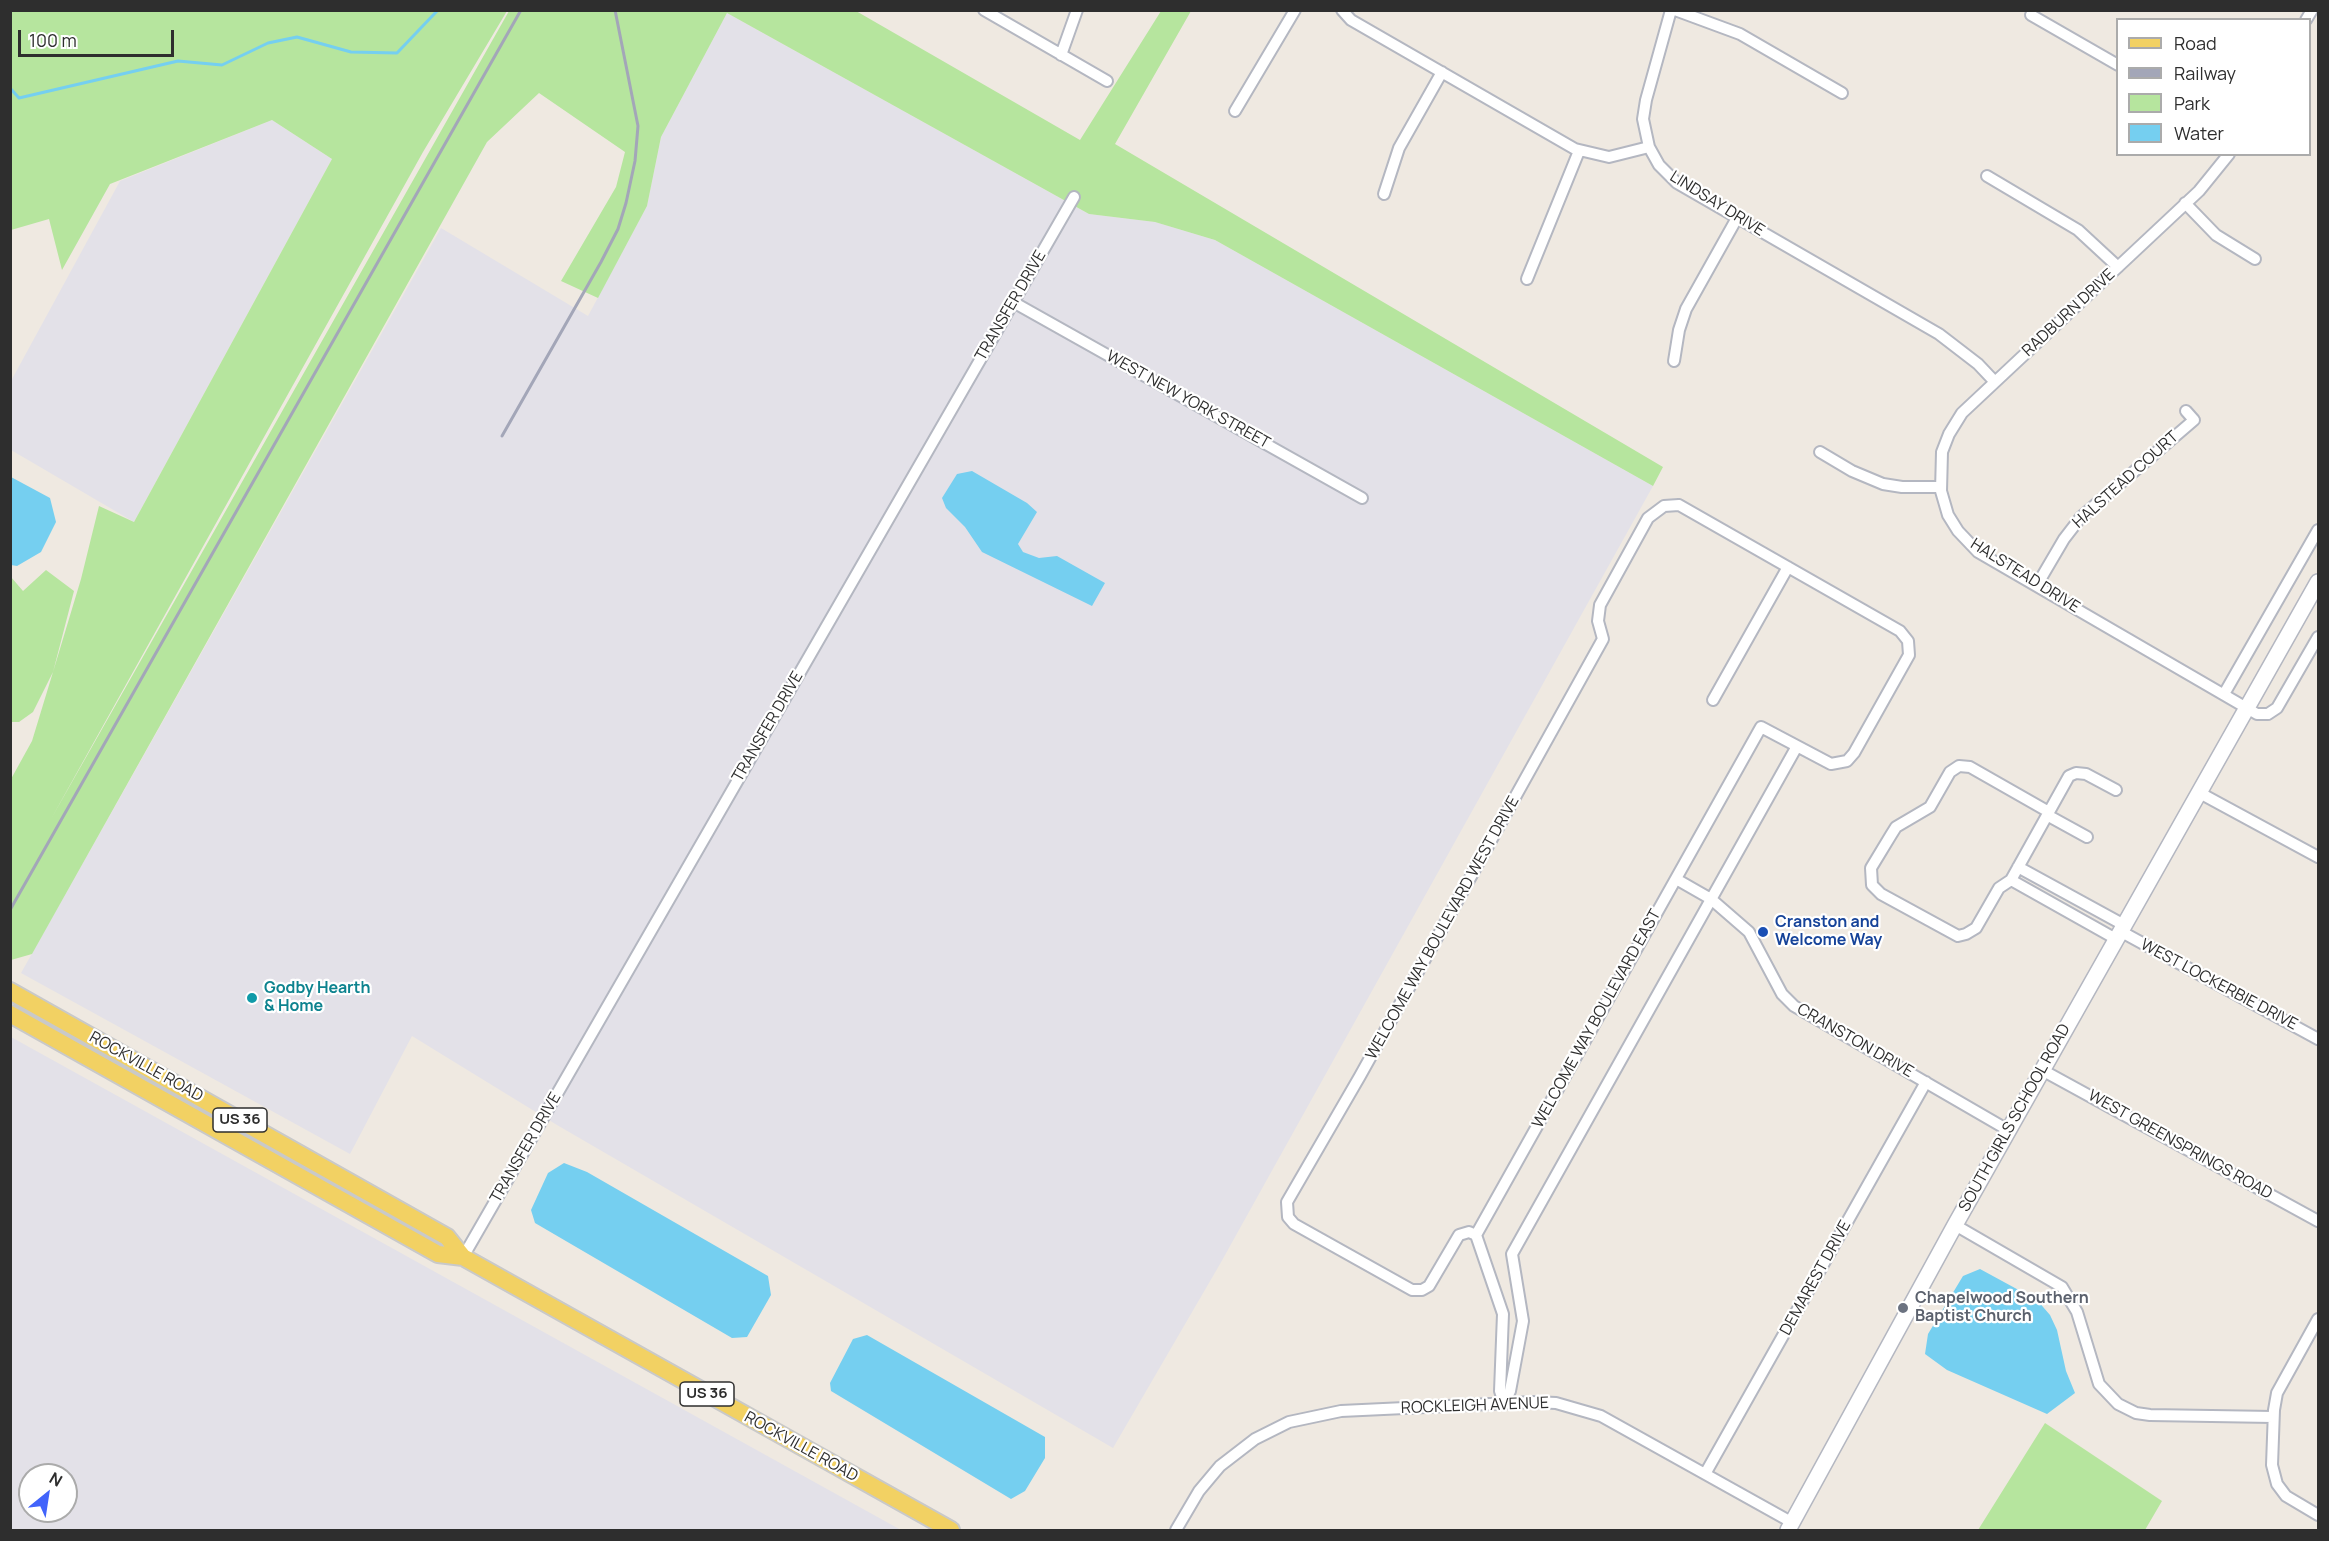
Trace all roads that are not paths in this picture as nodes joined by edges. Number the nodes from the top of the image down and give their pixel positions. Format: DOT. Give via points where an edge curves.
graph roads {
  1 [pos="984,10"];
  2 [pos="1077,10"];
  3 [pos="1295,10"];
  4 [pos="1342,10"];
  5 [pos="1673,10"];
  6 [pos="2031,15"];
  7 [pos="1061,55"];
  8 [pos="2116,64"];
  9 [pos="1442,72"];
  10 [pos="1107,81"];
  11 [pos="1842,93"];
  12 [pos="1235,111"];
  13 [pos="1649,147"];
  14 [pos="1579,151"];
  15 [pos="2228,156"];
  16 [pos="1987,176"];
  17 [pos="1384,194"];
  18 [pos="1074,197"];
  19 [pos="2185,203"];
  20 [pos="1737,218"];
  21 [pos="2255,259"];
  22 [pos="2118,267"];
  23 [pos="1527,279"];
  24 [pos="1013,302"];
  25 [pos="1674,361"];
  26 [pos="1995,382"];
  27 [pos="2186,411"];
  28 [pos="1820,452"];
  29 [pos="1940,487"];
  30 [pos="1362,498"];
  31 [pos="2319,530"];
  32 [pos="1788,567"];
  33 [pos="2319,582"];
  34 [pos="2037,585"];
  35 [pos="2319,637"];
  36 [pos="2224,694"];
  37 [pos="1713,700"];
  38 [pos="2246,707"];
  39 [pos="1796,747"];
  40 [pos="2116,790"];
  41 [pos="2198,792"];
  42 [pos="2048,813"];
  43 [pos="2087,837"];
  44 [pos="2319,857"];
  45 [pos="2018,867"];
  46 [pos="1676,879"];
  47 [pos="2011,879"];
  48 [pos="1712,899"];
  49 [pos="2120,932"];
  50 [pos="10,991"];
  51 [pos="10,1014"];
  52 [pos="2319,1039"];
  53 [pos="2042,1070"];
  54 [pos="1926,1082"];
  55 [pos="2008,1130"];
  56 [pos="2319,1221"];
  57 [pos="1954,1226"];
  58 [pos="1476,1235"];
  59 [pos="463,1257"];
  60 [pos="2319,1319"];
  61 [pos="1504,1404"];
  62 [pos="2273,1416"];
  63 [pos="1705,1474"];
  64 [pos="2319,1515"];
  65 [pos="1790,1526"];
  66 [pos="951,1530"];
  67 [pos="1176,1530"];
  1 -- 7 [label="street"];
  2 -- 7 [label="street"];
  3 -- 12 [label="street"];
  4 -- 9 [label="street" via="1351,20"];
  5 -- 11 [label="street" via="1740,34"];
  5 -- 13 [label="street" via="1645,104 1644,128"];
  6 -- 8 [label="street"];
  7 -- 10 [label="street"];
  9 -- 14 [label="street"];
  9 -- 17 [label="street" via="1399,148"];
  13 -- 14 [label="street" via="1609,157"];
  13 -- 20 [label="street, LINDSAY DRIVE" via="1669,177"];
  14 -- 23 [label="street"];
  15 -- 19 [label="street, RADBURN DRIVE"];
  16 -- 22 [label="street" via="2078,230"];
  18 -- 24 [label="street, TRANSFER DRIVE"];
  19 -- 21 [label="street" via="2216,235"];
  19 -- 22 [label="street, RADBURN DRIVE"];
  20 -- 25 [label="street" via="1686,309"];
  20 -- 26 [label="street, LINDSAY DRIVE" via="1939,334"];
  22 -- 26 [label="street, RADBURN DRIVE"];
  24 -- 30 [label="street, WEST NEW YORK STREET"];
  24 -- 59 [label="street, TRANSFER DRIVE"];
  26 -- 29 [label="street, RADBURN DRIVE" via="1962,413 1949,434 1940,462"];
  27 -- 34 [label="street, HALSTEAD COURT" via="2194,420 2078,520"];
  28 -- 29 [label="street" via="1883,484"];
  29 -- 34 [label="street, HALSTEAD DRIVE" via="1948,515 1967,542"];
  31 -- 36 [label="street"];
  32 -- 37 [label="street"];
  32 -- 39 [label="street" via="1900,631 1910,645 1908,658 1852,756 1833,765"];
  32 -- 58 [label="street, WELCOME WAY BOULEVARD WEST DRIVE" via="1682,507 1664,506 1649,516 1602,602 1598,621 1603,639 1287,1202 1288,1217 1294,1224 1412,1290 1422,1290 1431,1284 1459,1235"];
  33 -- 38 [label="main road, SOUTH GIRLS SCHOOL ROAD"];
  34 -- 36 [label="street, HALSTEAD DRIVE"];
  35 -- 38 [label="street" via="2276,709 2260,714"];
  36 -- 38 [label="street, HALSTEAD DRIVE"];
  38 -- 41 [label="main road, SOUTH GIRLS SCHOOL ROAD"];
  39 -- 46 [label="street, WELCOME WAY BOULEVARD EAST" via="1761,727"];
  39 -- 48 [label="street"];
  40 -- 42 [label="street" via="2076,773 2069,776"];
  41 -- 44 [label="street"];
  41 -- 49 [label="main road, SOUTH GIRLS SCHOOL ROAD"];
  42 -- 43 [label="street"];
  42 -- 45 [label="street"];
  42 -- 47 [label="street" via="1970,767 1959,766 1950,772 1930,807 1896,827 1871,868 1872,885 1881,894 1958,936 1976,928 1999,888"];
  45 -- 47 [label="street"];
  45 -- 49 [label="street"];
  46 -- 48 [label="street, CRANSTON DRIVE"];
  46 -- 58 [label="street, WELCOME WAY BOULEVARD EAST"];
  47 -- 49 [label="street"];
  48 -- 54 [label="street, CRANSTON DRIVE" via="1749,932 1782,994 1794,1006"];
  48 -- 61 [label="street" via="1512,1254 1523,1321"];
  49 -- 52 [label="street, WEST LOCKERBIE DRIVE"];
  49 -- 53 [label="main road, SOUTH GIRLS SCHOOL ROAD"];
  50 -- 59 [label="main road, ROCKVILLE ROAD / US 36" via="447,1237"];
  51 -- 59 [label="main road, ROCKVILLE ROAD / US 36" via="438,1254"];
  53 -- 55 [label="main road, SOUTH GIRLS SCHOOL ROAD"];
  53 -- 56 [label="street, WEST GREENSPRINGS ROAD"];
  54 -- 55 [label="street, CRANSTON DRIVE"];
  54 -- 63 [label="street, DEMAREST DRIVE"];
  55 -- 57 [label="main road, SOUTH GIRLS SCHOOL ROAD"];
  57 -- 62 [label="street" via="2050,1278 2065,1291 2077,1312 2094,1375 2118,1404 2150,1415"];
  57 -- 65 [label="main road, SOUTH GIRLS SCHOOL ROAD"];
  58 -- 61 [label="street" via="1503,1314 1500,1391"];
  59 -- 66 [label="main road, ROCKVILLE ROAD / US 36"];
  60 -- 62 [label="street" via="2280,1386"];
  61 -- 63 [label="street, ROCKLEIGH AVENUE" via="1556,1403 1580,1407 1611,1420"];
  61 -- 67 [label="street, ROCKLEIGH AVENUE" via="1341,1411 1289,1422 1255,1439 1220,1466 1198,1491"];
  62 -- 64 [label="street" via="2272,1465 2277,1484 2294,1502"];
  63 -- 65 [label="street, ROCKLEIGH AVENUE"];
}
